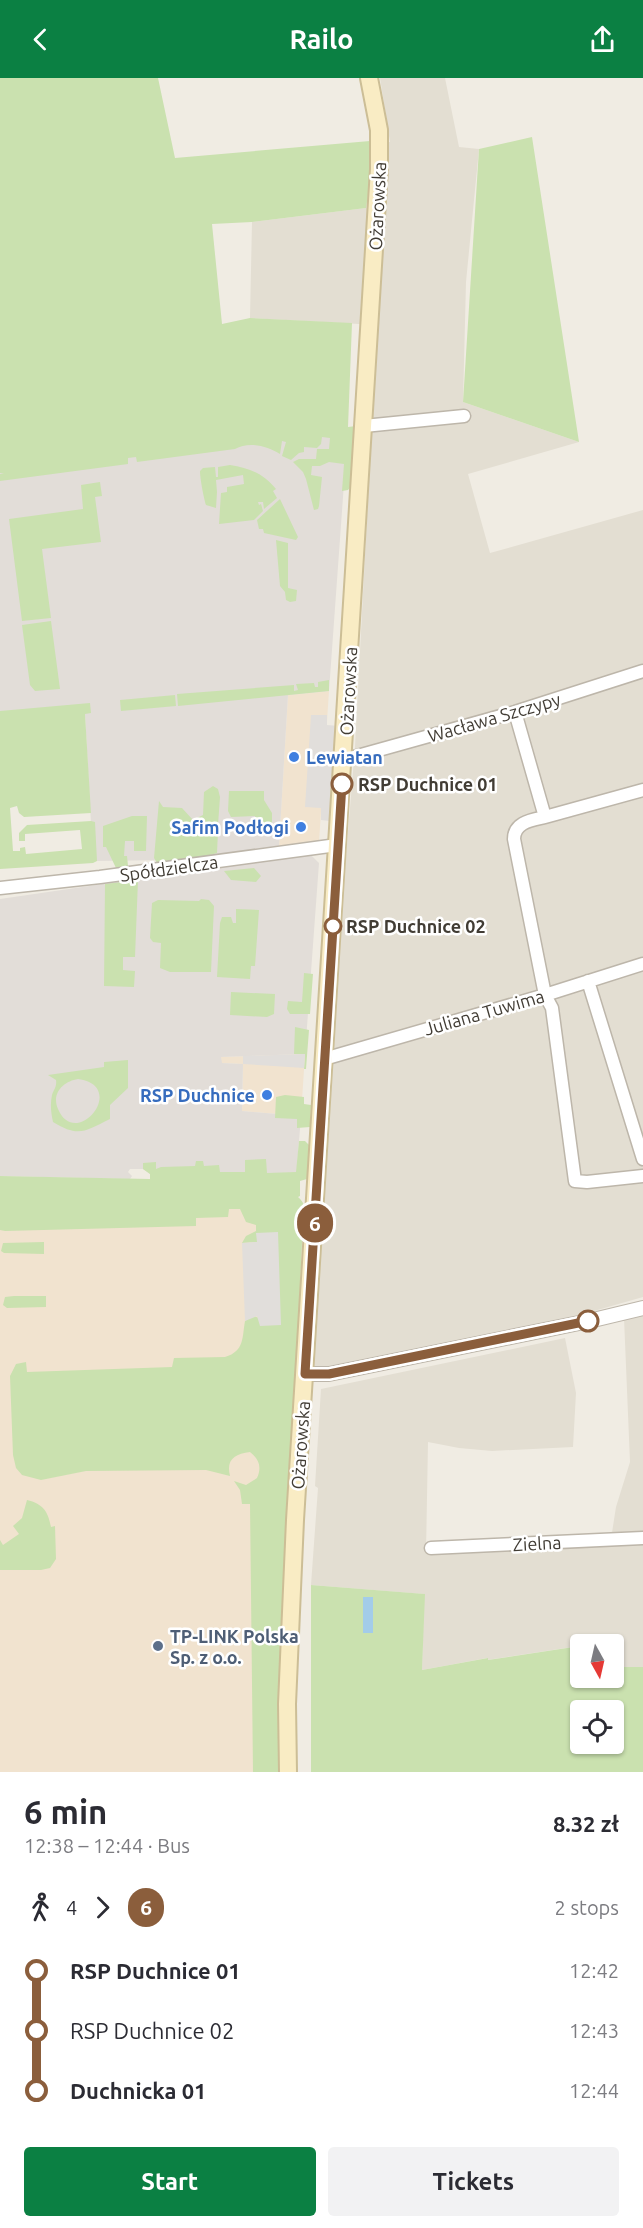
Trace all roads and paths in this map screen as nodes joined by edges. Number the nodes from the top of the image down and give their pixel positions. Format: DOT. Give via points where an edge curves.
graph roads {
  1 [pos="369,78"];
  2 [pos="464,416"];
  3 [pos="364,426"];
  4 [pos="643,671"];
  5 [pos="515,712"];
  6 [pos="343,760"];
  7 [pos="643,790"];
  8 [pos="545,817"];
  9 [pos="337,845"];
  10 [pos="0,888"];
  11 [pos="643,964"];
  12 [pos="588,981"];
  13 [pos="545,995"];
  14 [pos="324,1059"];
  15 [pos="643,1159"];
  16 [pos="643,1176"];
  17 [pos="643,1308"];
  18 [pos="305,1374"];
  19 [pos="643,1538"];
  20 [pos="431,1548"];
  21 [pos="288,1772"];
  1 -- 3 [label="main road, Ożarowska" via="380,147"];
  2 -- 3 [label="street"];
  3 -- 6 [label="main road, Ożarowska"];
  4 -- 5 [label="street, Wacława Szczypy"];
  5 -- 6 [label="street, Wacława Szczypy"];
  5 -- 8 [label="street"];
  6 -- 9 [label="main road, Ożarowska"];
  7 -- 8 [label="street"];
  8 -- 13 [label="street" via="525,822 514,834"];
  9 -- 10 [label="street, Spółdzielcza"];
  9 -- 14 [label="main road, Ożarowska"];
  11 -- 12 [label="street, Juliana Tuwima"];
  12 -- 13 [label="street, Juliana Tuwima"];
  12 -- 15 [label="street"];
  13 -- 14 [label="street, Juliana Tuwima"];
  13 -- 16 [label="street" via="552,1008 575,1181"];
  14 -- 18 [label="main road, Ożarowska"];
  17 -- 18 [label="street" via="329,1374"];
  18 -- 21 [label="main road, Ożarowska" via="287,1704"];
  19 -- 20 [label="street, Zielna"];
}
